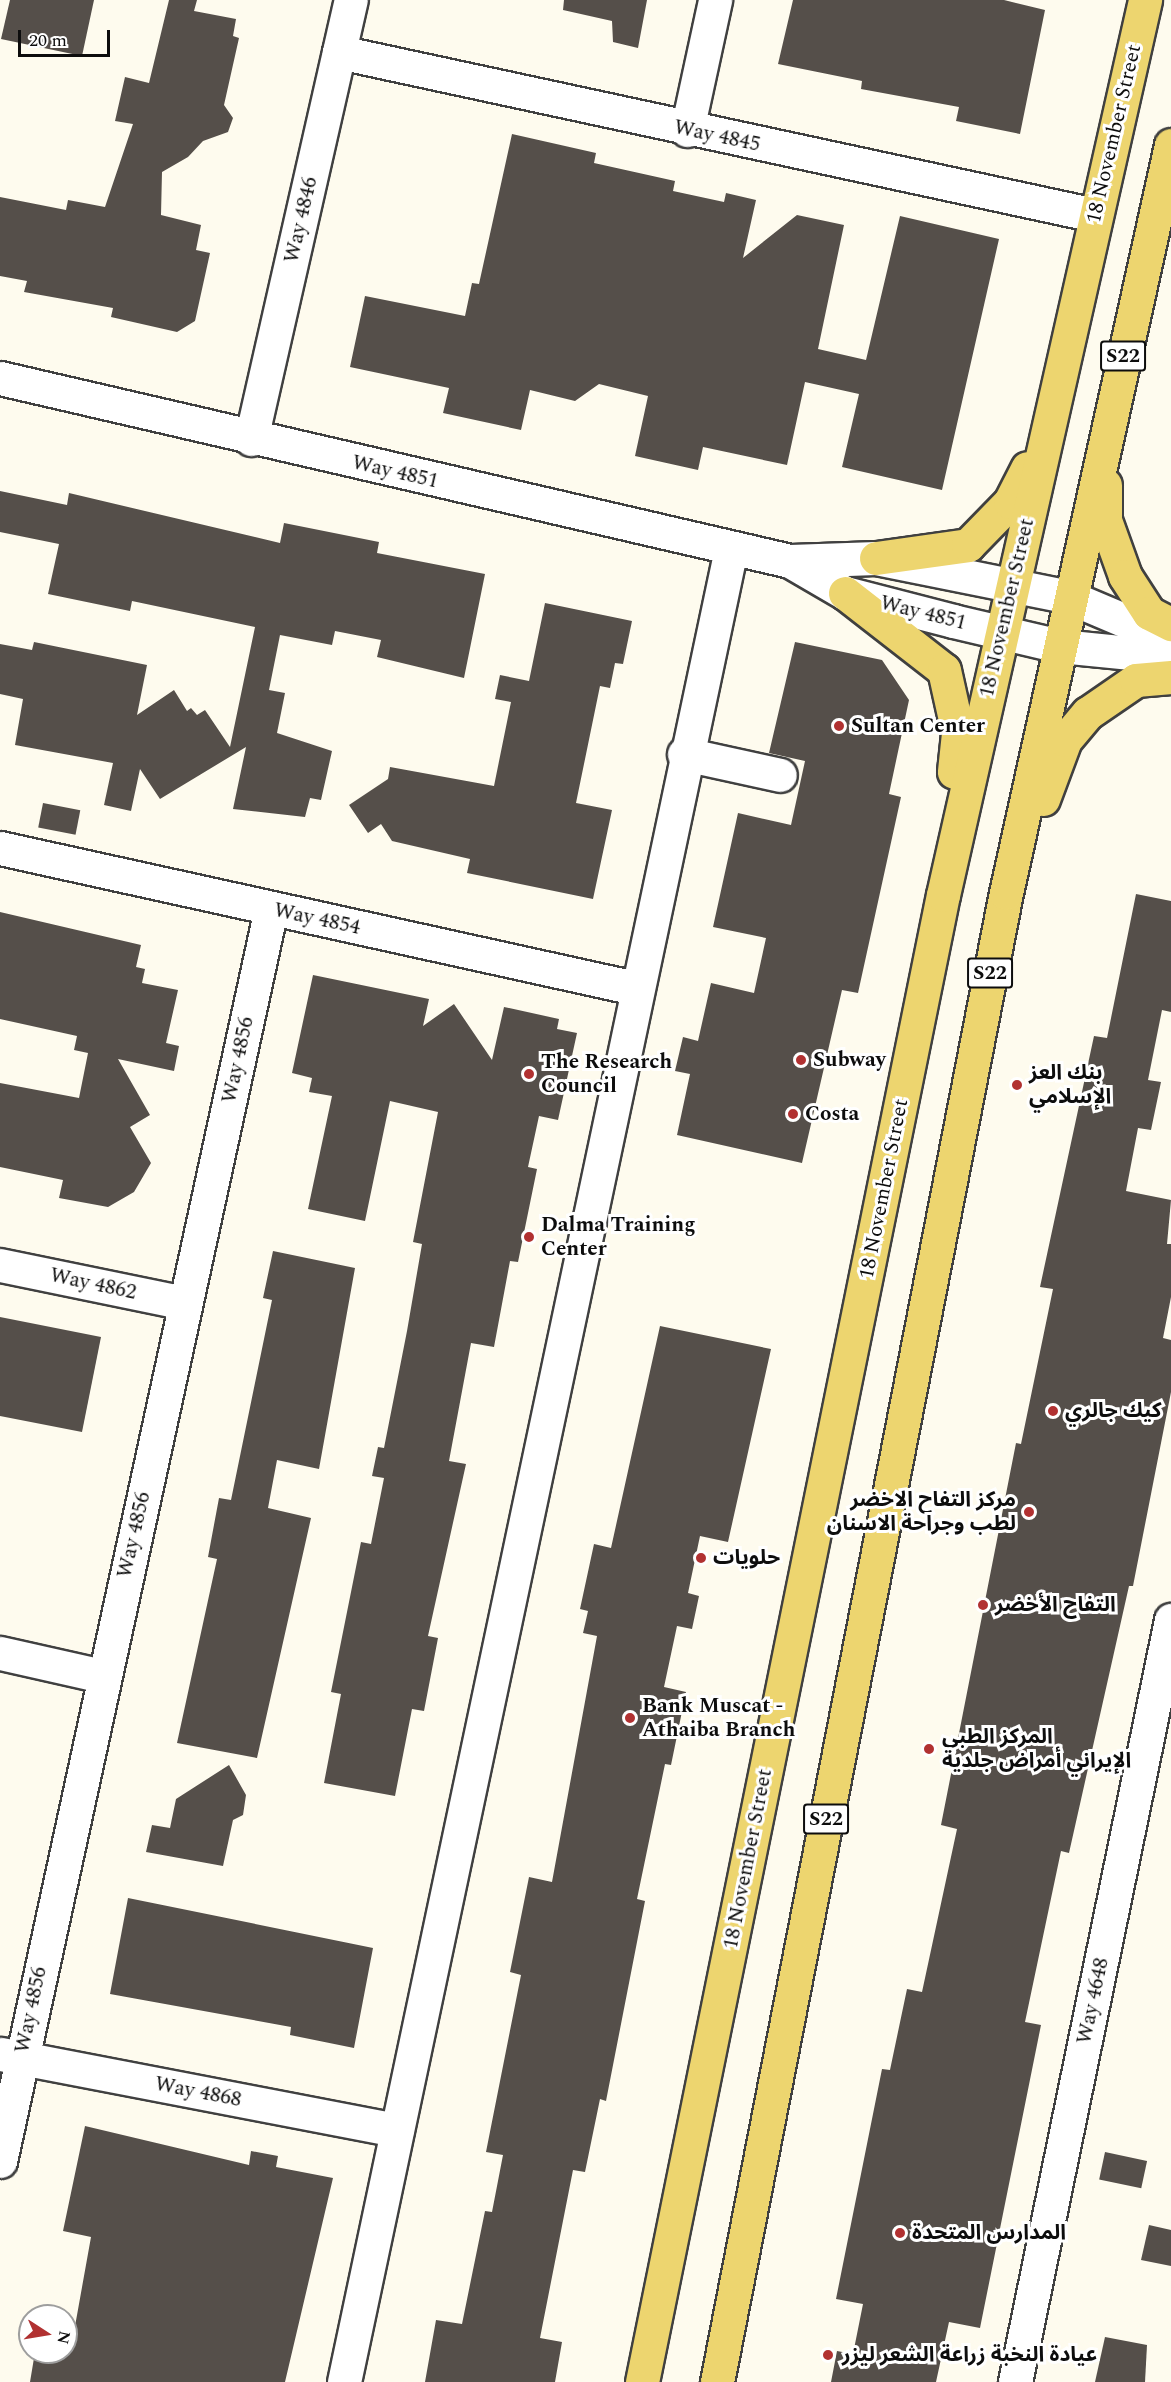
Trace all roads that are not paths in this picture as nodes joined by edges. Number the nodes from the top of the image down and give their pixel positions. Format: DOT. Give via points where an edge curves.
graph roads {
  1 [pos="351,0"];
  2 [pos="715,0"];
  3 [pos="1145,0"];
  4 [pos="339,51"];
  5 [pos="687,130"];
  6 [pos="1171,145"];
  7 [pos="1095,215"];
  8 [pos="1064,355"];
  9 [pos="0,378"];
  10 [pos="1105,437"];
  11 [pos="251,439"];
  12 [pos="731,549"];
  13 [pos="876,558"];
  14 [pos="790,561"];
  15 [pos="1012,585"];
  16 [pos="845,593"];
  17 [pos="1069,597"];
  18 [pos="1171,624"];
  19 [pos="1002,633"];
  20 [pos="1171,640"];
  21 [pos="1060,646"];
  22 [pos="1171,657"];
  23 [pos="1171,677"];
  24 [pos="684,754"];
  25 [pos="780,775"];
  26 [pos="0,848"];
  27 [pos="1006,893"];
  28 [pos="943,895"];
  29 [pos="272,909"];
  30 [pos="634,987"];
  31 [pos="0,1265"];
  32 [pos="185,1303"];
  33 [pos="1171,1620"];
  34 [pos="0,1653"];
  35 [pos="102,1676"];
  36 [pos="10,2056"];
  37 [pos="397,2130"];
  38 [pos="0,2161"];
  39 [pos="345,2382"];
  40 [pos="642,2382"];
  41 [pos="717,2382"];
  42 [pos="1015,2382"];
  1 -- 4 [label="street, Way 4846"];
  2 -- 5 [label="street"];
  3 -- 7 [label="main road, 18 November Street / S22"];
  4 -- 5 [label="street, Way 4845"];
  4 -- 11 [label="street, Way 4846"];
  5 -- 7 [label="street, Way 4845"];
  6 -- 10 [label="main road, S22"];
  7 -- 8 [label="main road, 18 November Street / S22"];
  8 -- 13 [label="main road" via="1024,477 987,529 968,545"];
  8 -- 15 [label="main road, 18 November Street / S22"];
  9 -- 11 [label="street, Way 4851"];
  10 -- 17 [label="main road, S22"];
  10 -- 18 [label="main road" via="1105,520 1125,576 1149,613"];
  11 -- 12 [label="street, Way 4851"];
  12 -- 14 [label="street, Way 4851"];
  12 -- 24 [label="street"];
  13 -- 14 [label="street, Way 4851"];
  13 -- 15 [label="street, Way 4851"];
  14 -- 16 [label="street, Way 4851"];
  15 -- 17 [label="street, Way 4851"];
  15 -- 19 [label="main road, 18 November Street / S22"];
  16 -- 19 [label="street, Way 4851"];
  16 -- 28 [label="main road" via="944,670 958,733"];
  17 -- 20 [label="street, Way 4851"];
  17 -- 21 [label="main road, S22"];
  19 -- 21 [label="street, Way 4851"];
  19 -- 28 [label="main road, 18 November Street / S22"];
  21 -- 22 [label="street, Way 4851"];
  21 -- 27 [label="main road, S22"];
  23 -- 27 [label="main road" via="1136,680 1100,701 1065,740"];
  24 -- 25 [label="street"];
  24 -- 30 [label="street"];
  26 -- 29 [label="street, Way 4854"];
  27 -- 41 [label="main road, S22"];
  28 -- 40 [label="main road, 18 November Street / S22"];
  29 -- 30 [label="street, Way 4854"];
  29 -- 32 [label="street, Way 4856"];
  30 -- 37 [label="street"];
  31 -- 32 [label="street, Way 4862"];
  32 -- 35 [label="street, Way 4856"];
  33 -- 42 [label="street, Way 4648"];
  34 -- 35 [label="street"];
  35 -- 36 [label="street, Way 4856"];
  36 -- 37 [label="street, Way 4868"];
  36 -- 38 [label="street, Way 4856"];
  37 -- 39 [label="street"];
}
